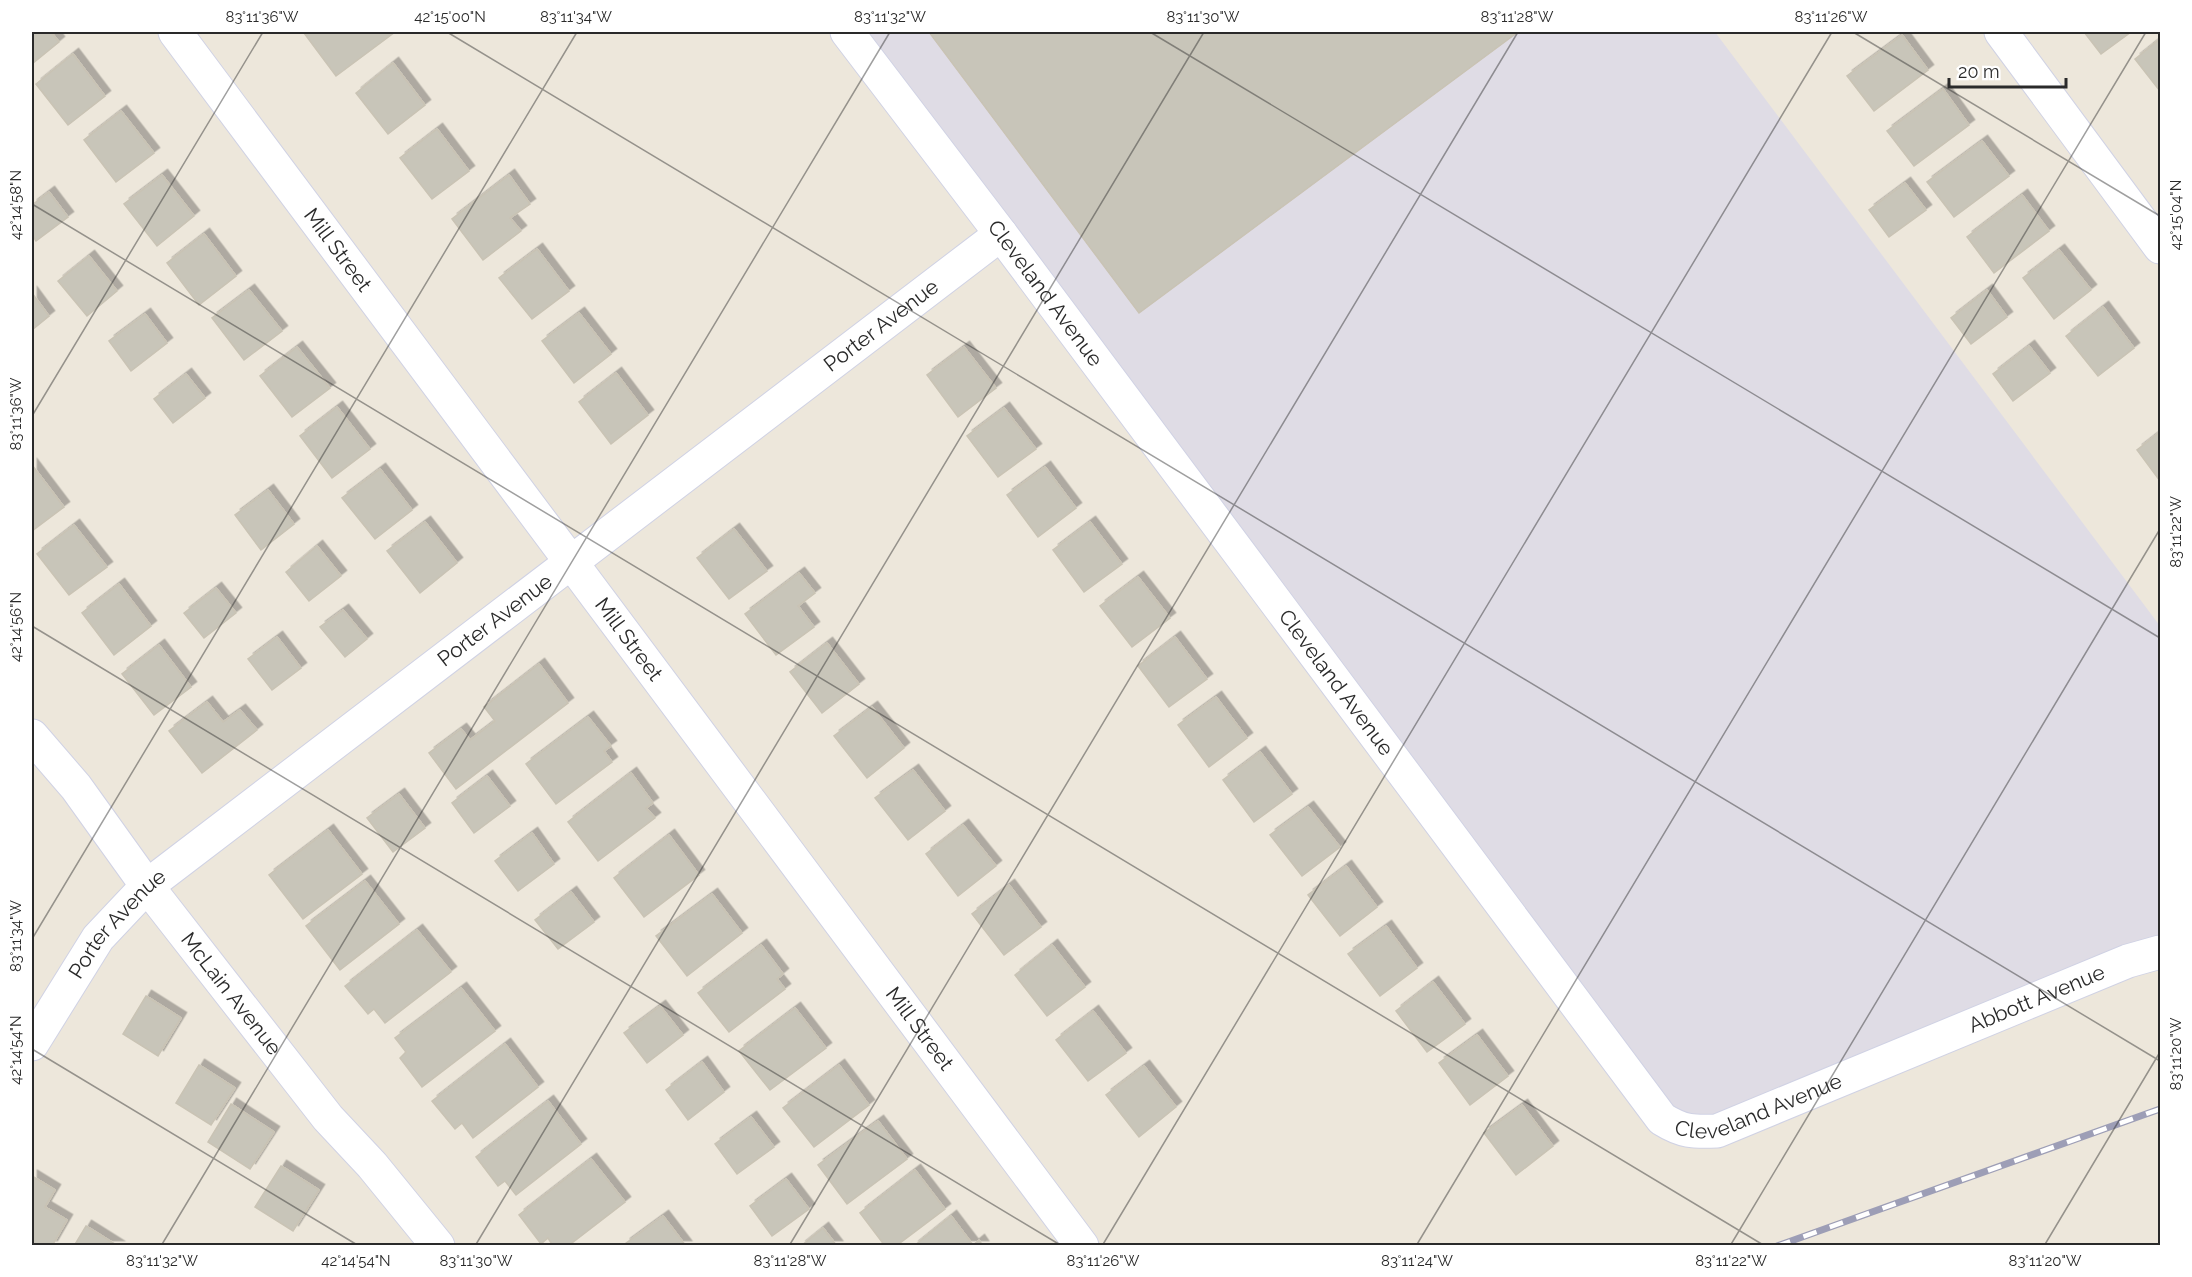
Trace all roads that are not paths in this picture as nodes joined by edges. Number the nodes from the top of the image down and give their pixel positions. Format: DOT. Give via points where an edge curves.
graph roads {
  1 [pos="175,32"];
  2 [pos="847,32"];
  3 [pos="2001,32"];
  4 [pos="1001,234"];
  5 [pos="2160,247"];
  6 [pos="571,563"];
  7 [pos="32,736"];
  8 [pos="147,886"];
  9 [pos="2160,952"];
  10 [pos="32,1044"];
  11 [pos="1914,1049"];
  12 [pos="438,1245"];
  13 [pos="1082,1245"];
  1 -- 6 [label="street, Mill Street"];
  2 -- 4 [label="street, Cleveland Avenue"];
  3 -- 5 [label="street"];
  4 -- 6 [label="street, Porter Avenue"];
  4 -- 11 [label="street, Cleveland Avenue" via="1662,1119 1691,1132 1717,1131"];
  6 -- 8 [label="street, Porter Avenue"];
  6 -- 13 [label="street, Mill Street"];
  7 -- 8 [label="street, McLain Avenue" via="76,787"];
  8 -- 10 [label="street, Porter Avenue" via="98,938"];
  8 -- 12 [label="street, McLain Avenue" via="328,1118"];
  9 -- 11 [label="street, Abbott Avenue" via="2128,961"];
}
